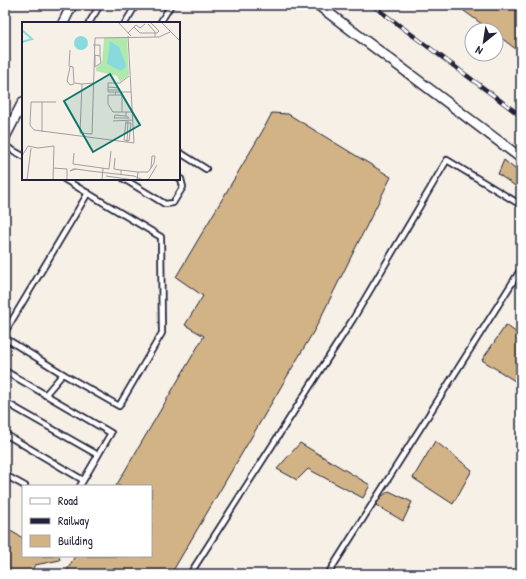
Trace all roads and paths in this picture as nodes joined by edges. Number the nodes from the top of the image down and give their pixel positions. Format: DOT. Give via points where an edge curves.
graph roads {
  1 [pos="72,5"];
  2 [pos="100,5"];
  3 [pos="136,5"];
  4 [pos="171,5"];
  5 [pos="318,5"];
  6 [pos="64,22"];
  7 [pos="90,22"];
  8 [pos="126,22"];
  9 [pos="161,22"];
  10 [pos="22,104"];
  11 [pos="5,138"];
  12 [pos="5,146"];
  13 [pos="180,153"];
  14 [pos="22,155"];
  15 [pos="521,158"];
  16 [pos="206,169"];
  17 [pos="180,178"];
  18 [pos="66,180"];
  19 [pos="126,180"];
  20 [pos="88,193"];
  21 [pos="521,205"];
  22 [pos="521,269"];
  23 [pos="5,332"];
  24 [pos="5,338"];
  25 [pos="5,371"];
  26 [pos="62,374"];
  27 [pos="45,395"];
  28 [pos="5,402"];
  29 [pos="5,434"];
  30 [pos="98,455"];
  31 [pos="5,475"];
  32 [pos="83,480"];
  33 [pos="23,485"];
  34 [pos="80,485"];
  35 [pos="190,574"];
  36 [pos="328,574"];
  1 -- 6 [label="street"];
  2 -- 7 [label="lane"];
  3 -- 8 [label="lane"];
  4 -- 9 [label="lane"];
  5 -- 15 [label="street"];
  10 -- 11 [label="street"];
  12 -- 14 [label="lane"];
  13 -- 16 [label="lane"];
  17 -- 19 [label="lane" via="183,187 173,203 165,204"];
  18 -- 20 [label="lane"];
  20 -- 23 [label="lane"];
  20 -- 26 [label="lane" via="161,237 162,333 119,406"];
  21 -- 35 [label="lane" via="446,160 353,319"];
  22 -- 36 [label="lane"];
  24 -- 26 [label="lane"];
  25 -- 27 [label="lane"];
  26 -- 27 [label="lane"];
  27 -- 30 [label="lane" via="111,433"];
  28 -- 30 [label="lane"];
  29 -- 32 [label="lane"];
  30 -- 32 [label="lane"];
  31 -- 33 [label="lane"];
  32 -- 34 [label="lane"];
}
